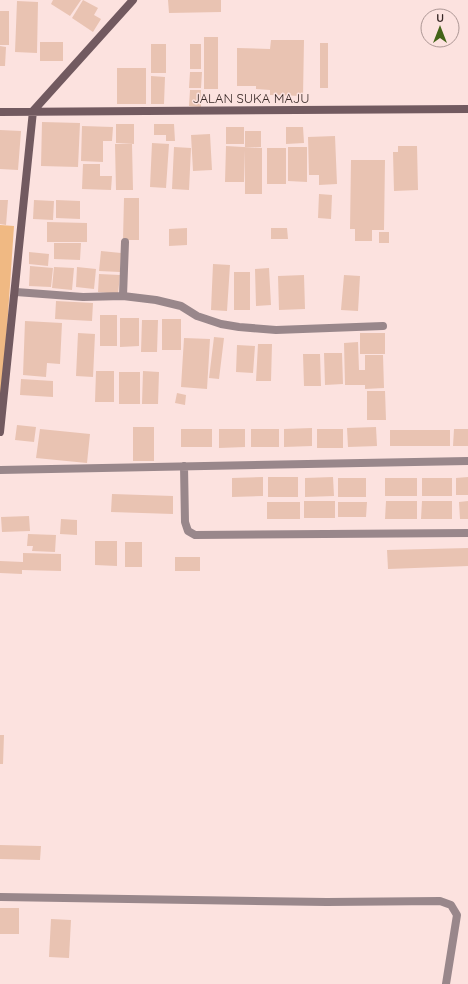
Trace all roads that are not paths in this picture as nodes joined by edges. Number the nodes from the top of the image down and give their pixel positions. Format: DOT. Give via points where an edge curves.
graph roads {
  1 [pos="133,0"];
  2 [pos="468,109"];
  3 [pos="34,111"];
  4 [pos="0,112"];
  5 [pos="125,242"];
  6 [pos="16,292"];
  7 [pos="123,296"];
  8 [pos="383,326"];
  9 [pos="0,432"];
  10 [pos="468,461"];
  11 [pos="184,466"];
  12 [pos="0,470"];
  13 [pos="468,533"];
  14 [pos="0,896"];
  15 [pos="446,984"];
  1 -- 3 [label="street"];
  2 -- 3 [label="street, JALAN SUKA MAJU"];
  3 -- 4 [label="street, JALAN SUKA MAJU"];
  3 -- 6 [label="street"];
  5 -- 7 [label="street"];
  6 -- 7 [label="street" via="83,297"];
  6 -- 9 [label="street"];
  7 -- 8 [label="street" via="181,306 197,316 239,327 276,330"];
  10 -- 11 [label="street"];
  11 -- 12 [label="street"];
  11 -- 13 [label="street" via="185,522 188,531 195,535"];
  14 -- 15 [label="street" via="328,902 440,901 451,905 457,914"];
}
